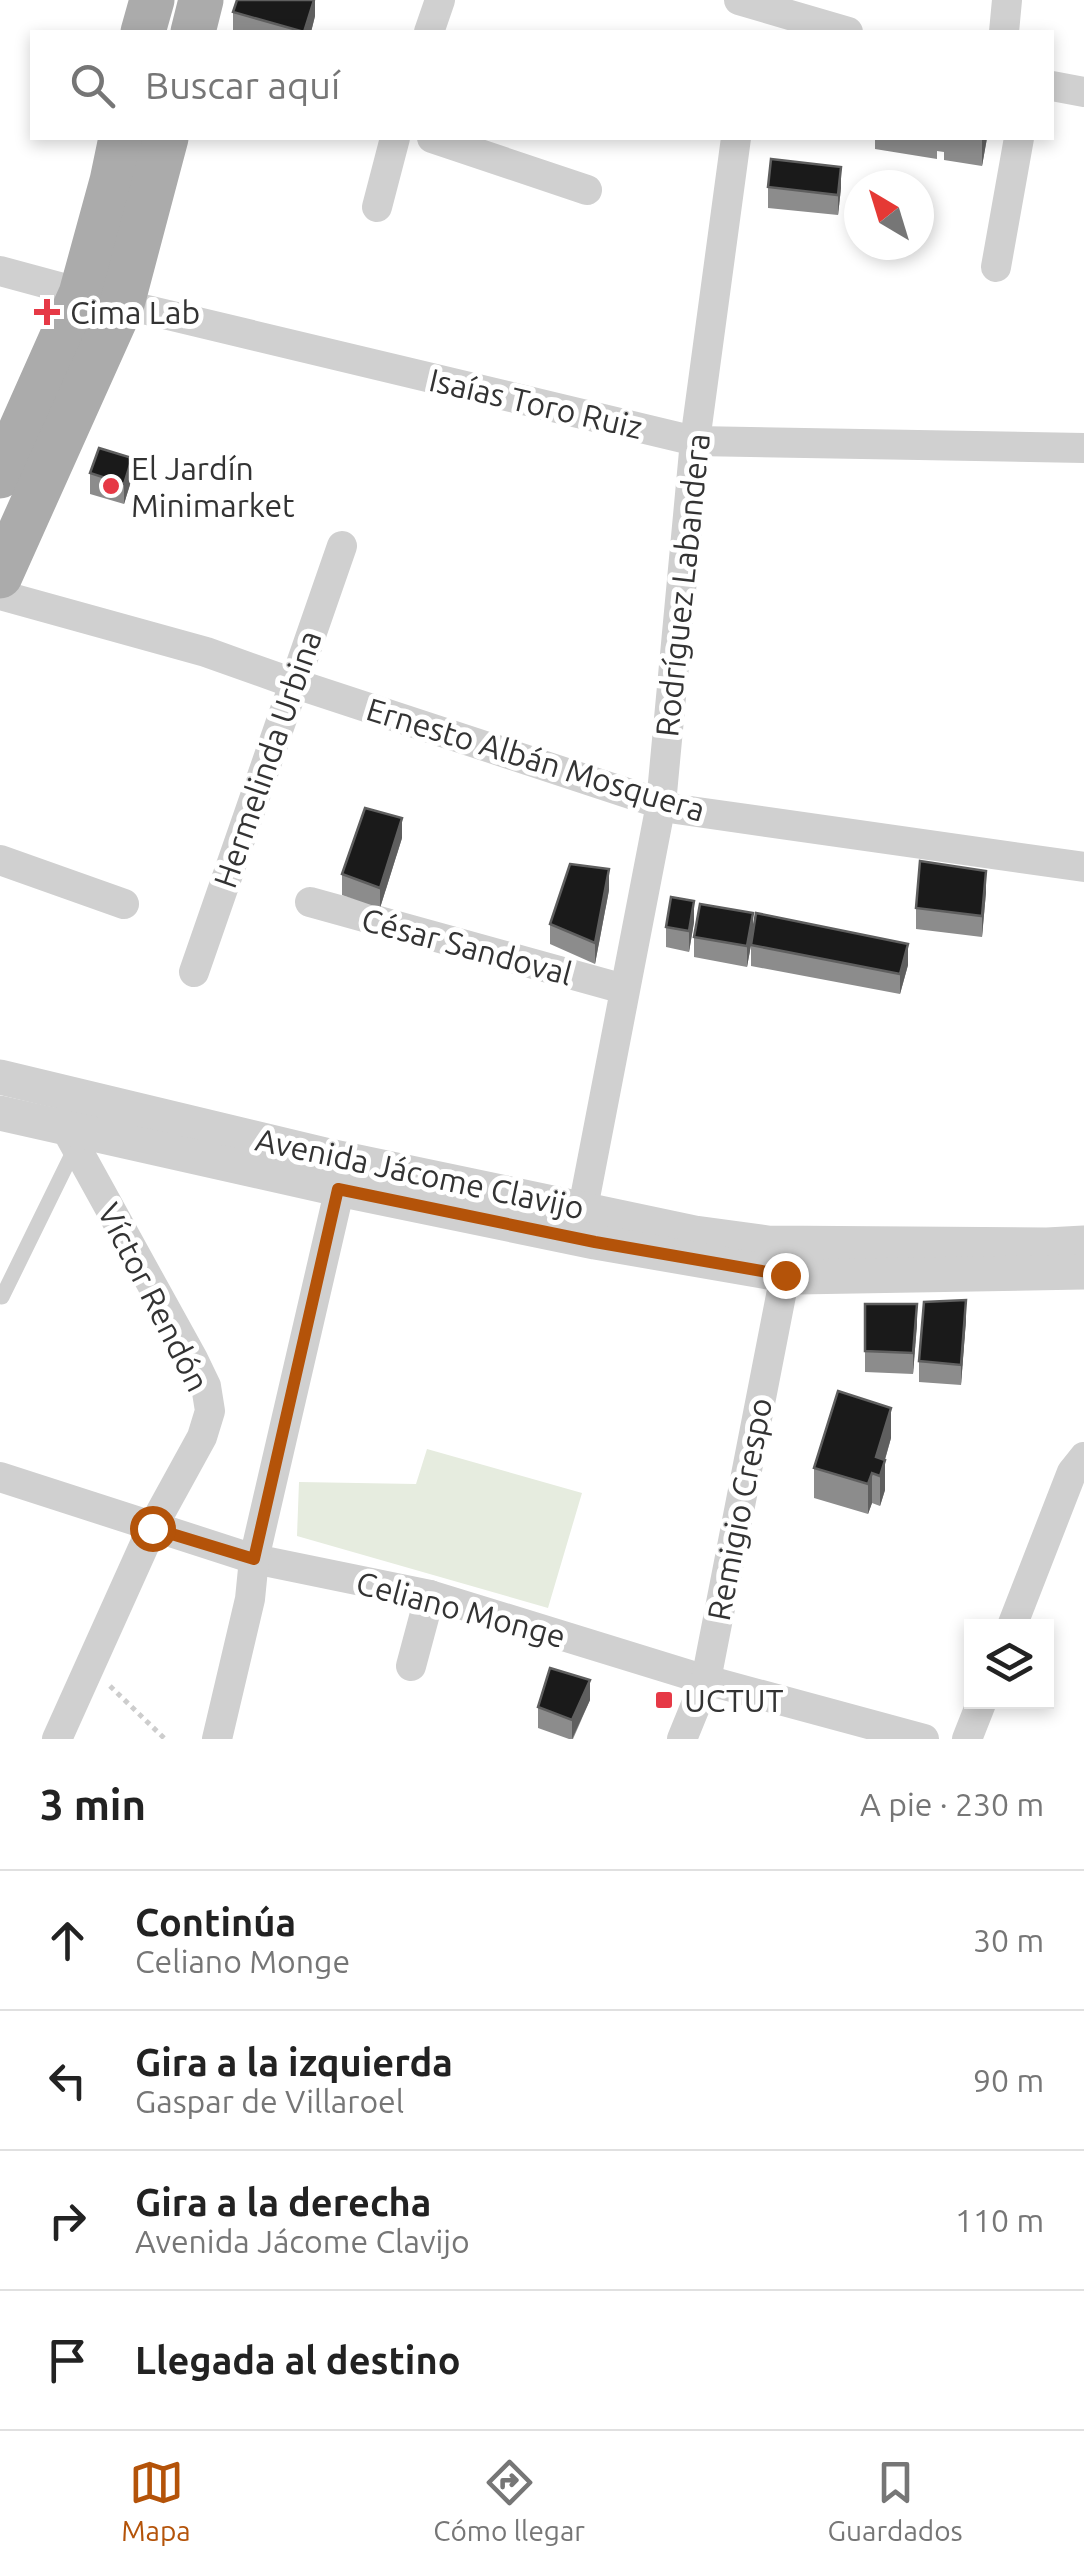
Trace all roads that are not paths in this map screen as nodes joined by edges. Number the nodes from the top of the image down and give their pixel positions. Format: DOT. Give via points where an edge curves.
graph roads {
  1 [pos="152,0"];
  2 [pos="201,0"];
  3 [pos="440,0"];
  4 [pos="1007,0"];
  5 [pos="749,10"];
  6 [pos="144,30"];
  7 [pos="194,30"];
  8 [pos="430,30"];
  9 [pos="839,30"];
  10 [pos="1004,30"];
  11 [pos="1054,86"];
  12 [pos="1084,92"];
  13 [pos="121,140"];
  14 [pos="165,140"];
  15 [pos="394,140"];
  16 [pos="438,140"];
  17 [pos="736,140"];
  18 [pos="1018,140"];
  19 [pos="587,190"];
  20 [pos="377,207"];
  21 [pos="996,267"];
  22 [pos="0,271"];
  23 [pos="101,299"];
  24 [pos="696,441"];
  25 [pos="1084,448"];
  26 [pos="0,476"];
  27 [pos="342,546"];
  28 [pos="0,576"];
  29 [pos="0,595"];
  30 [pos="293,684"];
  31 [pos="662,804"];
  32 [pos="0,860"];
  33 [pos="1084,867"];
  34 [pos="310,902"];
  35 [pos="124,904"];
  36 [pos="194,972"];
  37 [pos="624,989"];
  38 [pos="0,1077"];
  39 [pos="0,1114"];
  40 [pos="70,1138"];
  41 [pos="342,1174"];
  42 [pos="583,1208"];
  43 [pos="1084,1243"];
  44 [pos="1084,1272"];
  45 [pos="785,1275"];
  46 [pos="2,1297"];
  47 [pos="1084,1457"];
  48 [pos="0,1477"];
  49 [pos="152,1528"];
  50 [pos="254,1559"];
  51 [pos="430,1595"];
  52 [pos="1015,1619"];
  53 [pos="411,1666"];
  54 [pos="706,1680"];
  55 [pos="979,1709"];
  56 [pos="57,1739"];
  57 [pos="217,1739"];
  58 [pos="682,1739"];
  59 [pos="924,1739"];
  60 [pos="968,1739"];
  1 -- 6 [label="main road"];
  2 -- 7 [label="main road"];
  3 -- 8 [label="street"];
  4 -- 10 [label="street"];
  5 -- 9 [label="street"];
  11 -- 12 [label="street"];
  13 -- 23 [label="main road"];
  14 -- 23 [label="main road"];
  15 -- 20 [label="street"];
  16 -- 19 [label="street"];
  17 -- 24 [label="street, Rodríguez Labandera"];
  18 -- 21 [label="street"];
  22 -- 23 [label="street, Isaías Toro Ruiz"];
  23 -- 24 [label="street, Isaías Toro Ruiz"];
  23 -- 26 [label="main road"];
  23 -- 28 [label="main road"];
  24 -- 25 [label="street, Isaías Toro Ruiz"];
  24 -- 31 [label="street, Rodríguez Labandera"];
  27 -- 30 [label="street, Hermelinda Urbina"];
  29 -- 30 [label="street, Ernesto Albán Mosquera" via="206,652"];
  30 -- 31 [label="street, Ernesto Albán Mosquera"];
  30 -- 36 [label="street, Hermelinda Urbina"];
  31 -- 33 [label="street, Ernesto Albán Mosquera"];
  31 -- 37 [label="street, Rodríguez Labandera"];
  32 -- 35 [label="street"];
  34 -- 37 [label="street, César Sandoval"];
  37 -- 42 [label="street, Rodríguez Labandera"];
  38 -- 41 [label="street, Avenida Jácome Clavijo"];
  39 -- 40 [label="street, Avenida Jácome Clavijo"];
  40 -- 41 [label="street, Avenida Jácome Clavijo"];
  40 -- 46 [label="lane"];
  40 -- 49 [label="street, Víctor Rendón" via="206,1386 210,1411 202,1438"];
  41 -- 42 [label="street, Avenida Jácome Clavijo"];
  41 -- 45 [label="street, Avenida Jácome Clavijo" via="595,1242"];
  41 -- 50 [label="street"];
  42 -- 43 [label="street, Avenida Jácome Clavijo" via="768,1243"];
  44 -- 45 [label="street, Avenida Jácome Clavijo"];
  45 -- 54 [label="street, Remigio Crespo"];
  47 -- 52 [label="street" via="1072,1472"];
  48 -- 49 [label="street, Celiano Monge"];
  49 -- 50 [label="street, Celiano Monge"];
  49 -- 56 [label="street, Víctor Rendón"];
  50 -- 51 [label="street, Celiano Monge"];
  50 -- 57 [label="street"];
  51 -- 53 [label="street"];
  51 -- 54 [label="street, Celiano Monge"];
  54 -- 58 [label="street, Remigio Crespo"];
  54 -- 59 [label="street, Celiano Monge"];
  55 -- 60 [label="street"];
}
